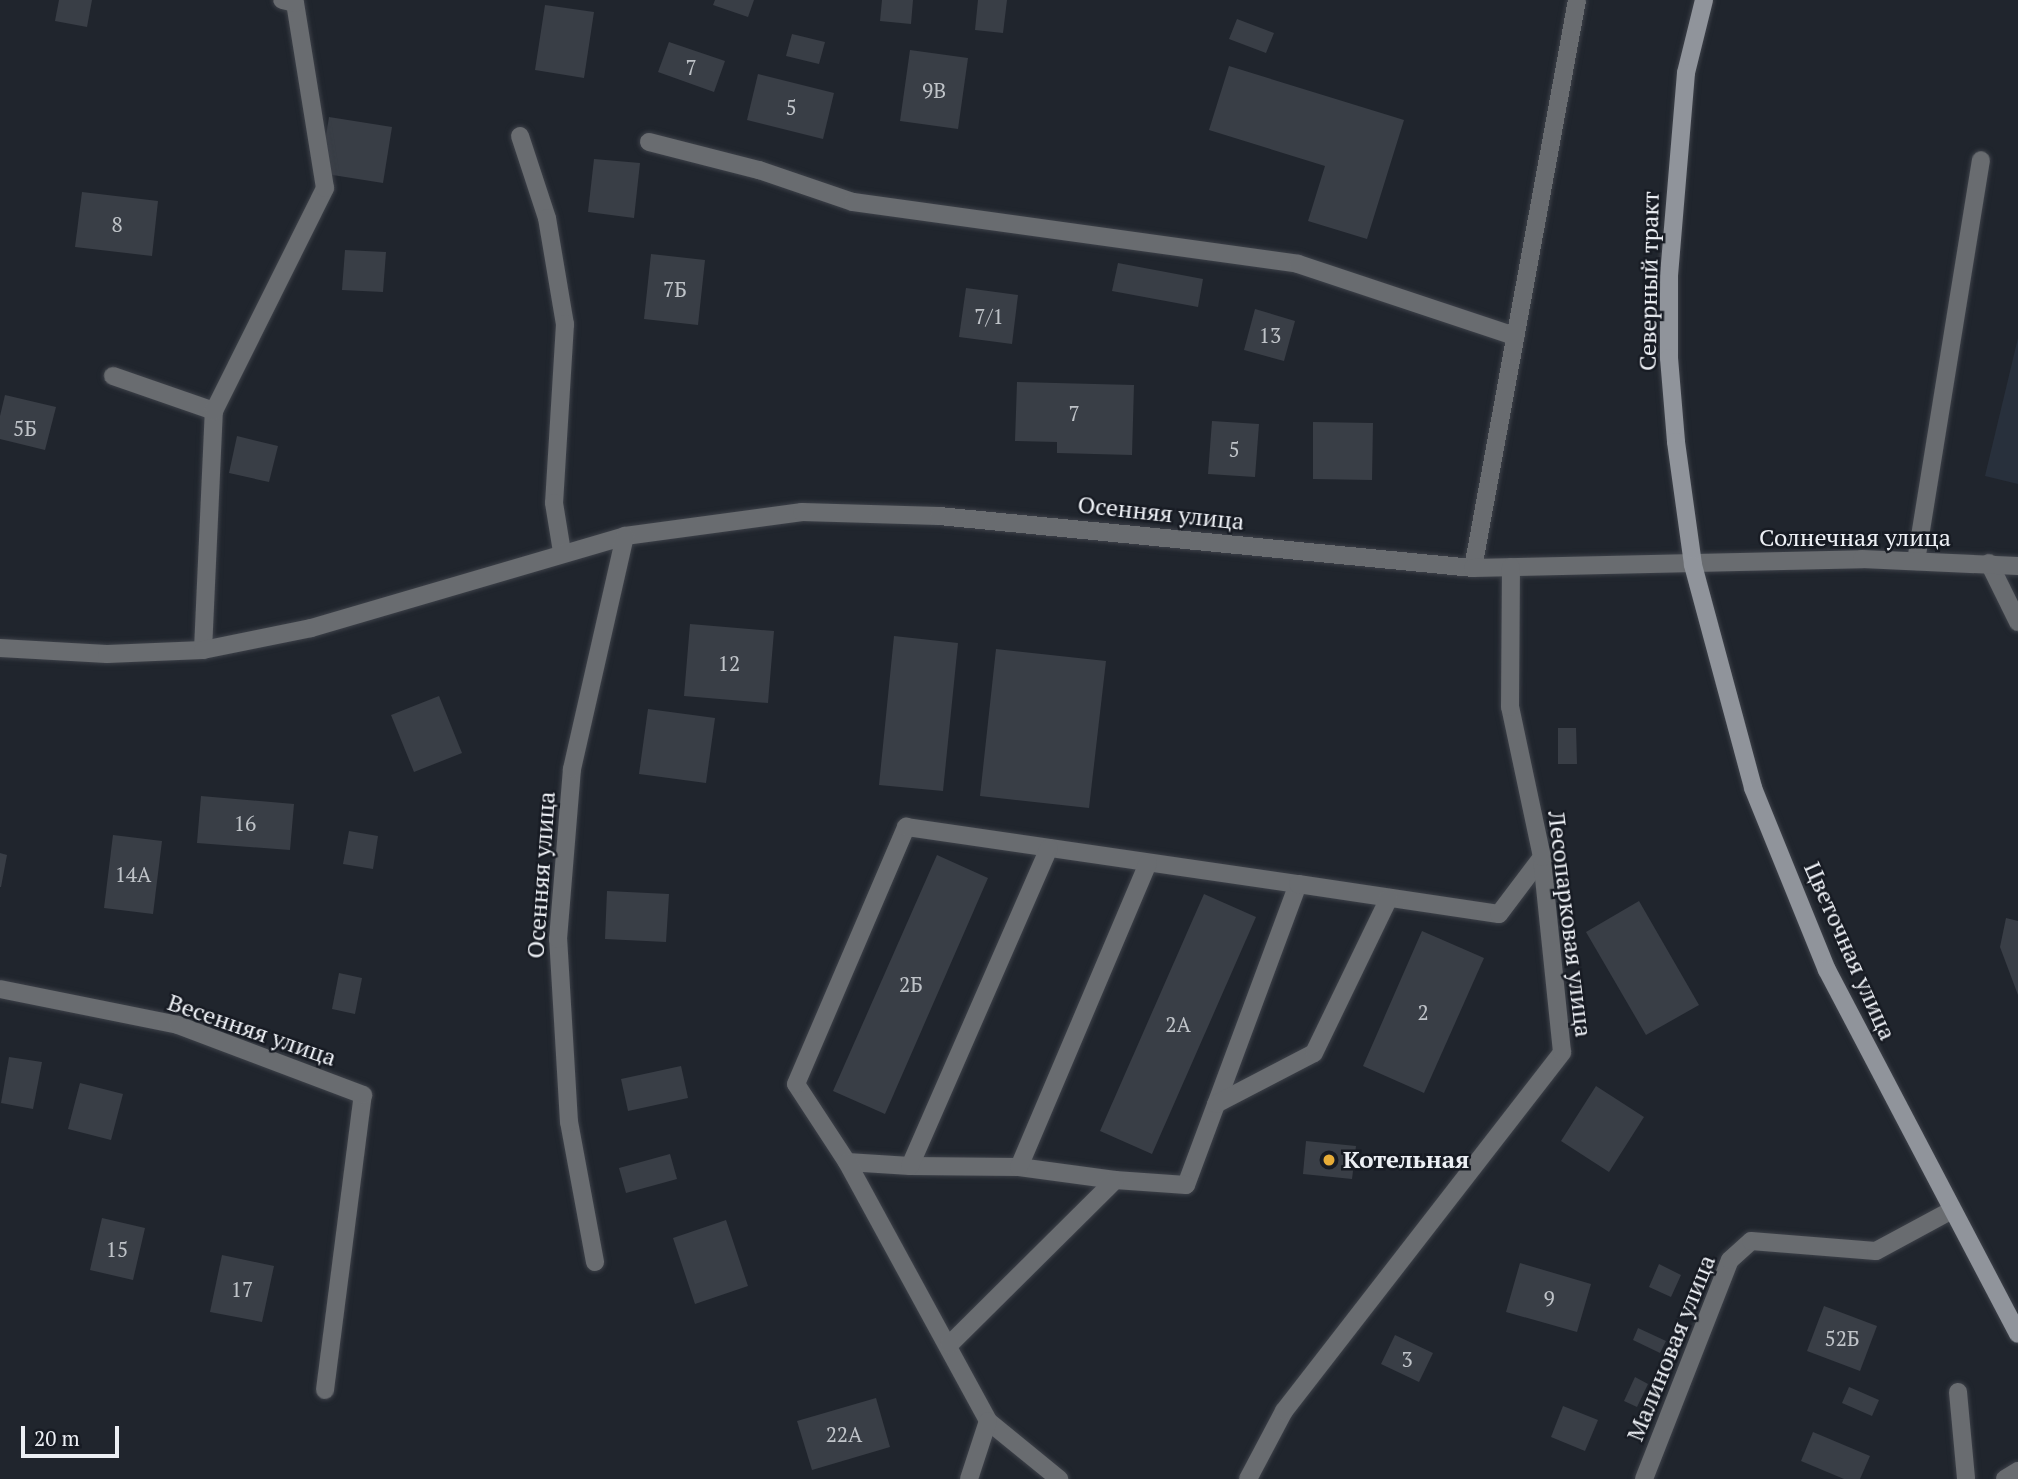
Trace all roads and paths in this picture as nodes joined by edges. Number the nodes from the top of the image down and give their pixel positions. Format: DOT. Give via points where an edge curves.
graph roads {
  1 [pos="282,0"];
  2 [pos="1577,0"];
  3 [pos="1704,0"];
  4 [pos="520,136"];
  5 [pos="649,142"];
  6 [pos="1982,160"];
  7 [pos="1516,336"];
  8 [pos="113,376"];
  9 [pos="214,411"];
  10 [pos="625,536"];
  11 [pos="562,552"];
  12 [pos="1916,561"];
  13 [pos="1989,563"];
  14 [pos="1693,565"];
  15 [pos="2018,566"];
  16 [pos="1511,567"];
  17 [pos="1473,568"];
  18 [pos="2018,622"];
  19 [pos="0,648"];
  20 [pos="203,650"];
  21 [pos="1049,848"];
  22 [pos="1542,857"];
  23 [pos="1148,863"];
  24 [pos="1297,884"];
  25 [pos="1389,898"];
  26 [pos="0,989"];
  27 [pos="1216,1104"];
  28 [pos="847,1162"];
  29 [pos="910,1166"];
  30 [pos="1019,1167"];
  31 [pos="1115,1180"];
  32 [pos="1950,1211"];
  33 [pos="595,1262"];
  34 [pos="2018,1335"];
  35 [pos="949,1345"];
  36 [pos="326,1390"];
  37 [pos="1958,1392"];
  38 [pos="988,1421"];
  39 [pos="2018,1471"];
  40 [pos="969,1479"];
  41 [pos="1059,1479"];
  42 [pos="1248,1479"];
  43 [pos="1644,1479"];
  44 [pos="1966,1479"];
  45 [pos="2005,1479"];
  1 -- 9 [label="street" via="295,3 325,188"];
  2 -- 7 [label="street"];
  3 -- 14 [label="main road, Северный тракт" via="1686,73 1669,275 1672,394"];
  4 -- 11 [label="street" via="547,218 565,324 554,503"];
  5 -- 7 [label="street" via="853,202 1298,264"];
  6 -- 12 [label="street"];
  7 -- 17 [label="street"];
  8 -- 9 [label="street"];
  9 -- 20 [label="street"];
  10 -- 11 [label="street, Осенняя улица"];
  10 -- 17 [label="street, Осенняя улица" via="802,512 939,516"];
  10 -- 33 [label="street, Осенняя улица" via="572,769 558,939 569,1122"];
  11 -- 20 [label="street, Осенняя улица" via="421,598 311,628"];
  12 -- 13 [label="street, Солнечная улица"];
  12 -- 14 [label="street, Солнечная улица"];
  13 -- 15 [label="street, Солнечная улица"];
  13 -- 18 [label="street"];
  14 -- 16 [label="street, Осенняя улица"];
  14 -- 32 [label="main road, Цветочная улица" via="1753,788 1826,970"];
  16 -- 17 [label="street, Осенняя улица"];
  16 -- 22 [label="street, Лесопарковая улица" via="1510,707"];
  19 -- 20 [label="street, Осенняя улица" via="107,654"];
  21 -- 23 [label="street"];
  21 -- 28 [label="street" via="906,827 796,1084"];
  21 -- 29 [label="street"];
  22 -- 25 [label="street" via="1499,914"];
  22 -- 42 [label="street, Лесопарковая улица" via="1562,1052 1284,1410"];
  23 -- 24 [label="street"];
  23 -- 30 [label="street"];
  24 -- 25 [label="street"];
  24 -- 27 [label="street"];
  25 -- 27 [label="street" via="1314,1053"];
  26 -- 36 [label="street, Весенняя улица" via="178,1025 363,1095"];
  27 -- 31 [label="street" via="1186,1185"];
  28 -- 29 [label="street"];
  28 -- 35 [label="street"];
  29 -- 30 [label="street"];
  30 -- 31 [label="street"];
  31 -- 35 [label="street"];
  32 -- 34 [label="main road, Цветочная улица"];
  32 -- 43 [label="street, Малиновая улица" via="1876,1251 1751,1241 1730,1260"];
  35 -- 38 [label="street"];
  37 -- 44 [label="street"];
  38 -- 40 [label="street"];
  38 -- 41 [label="street"];
  39 -- 45 [label="street"];
}
